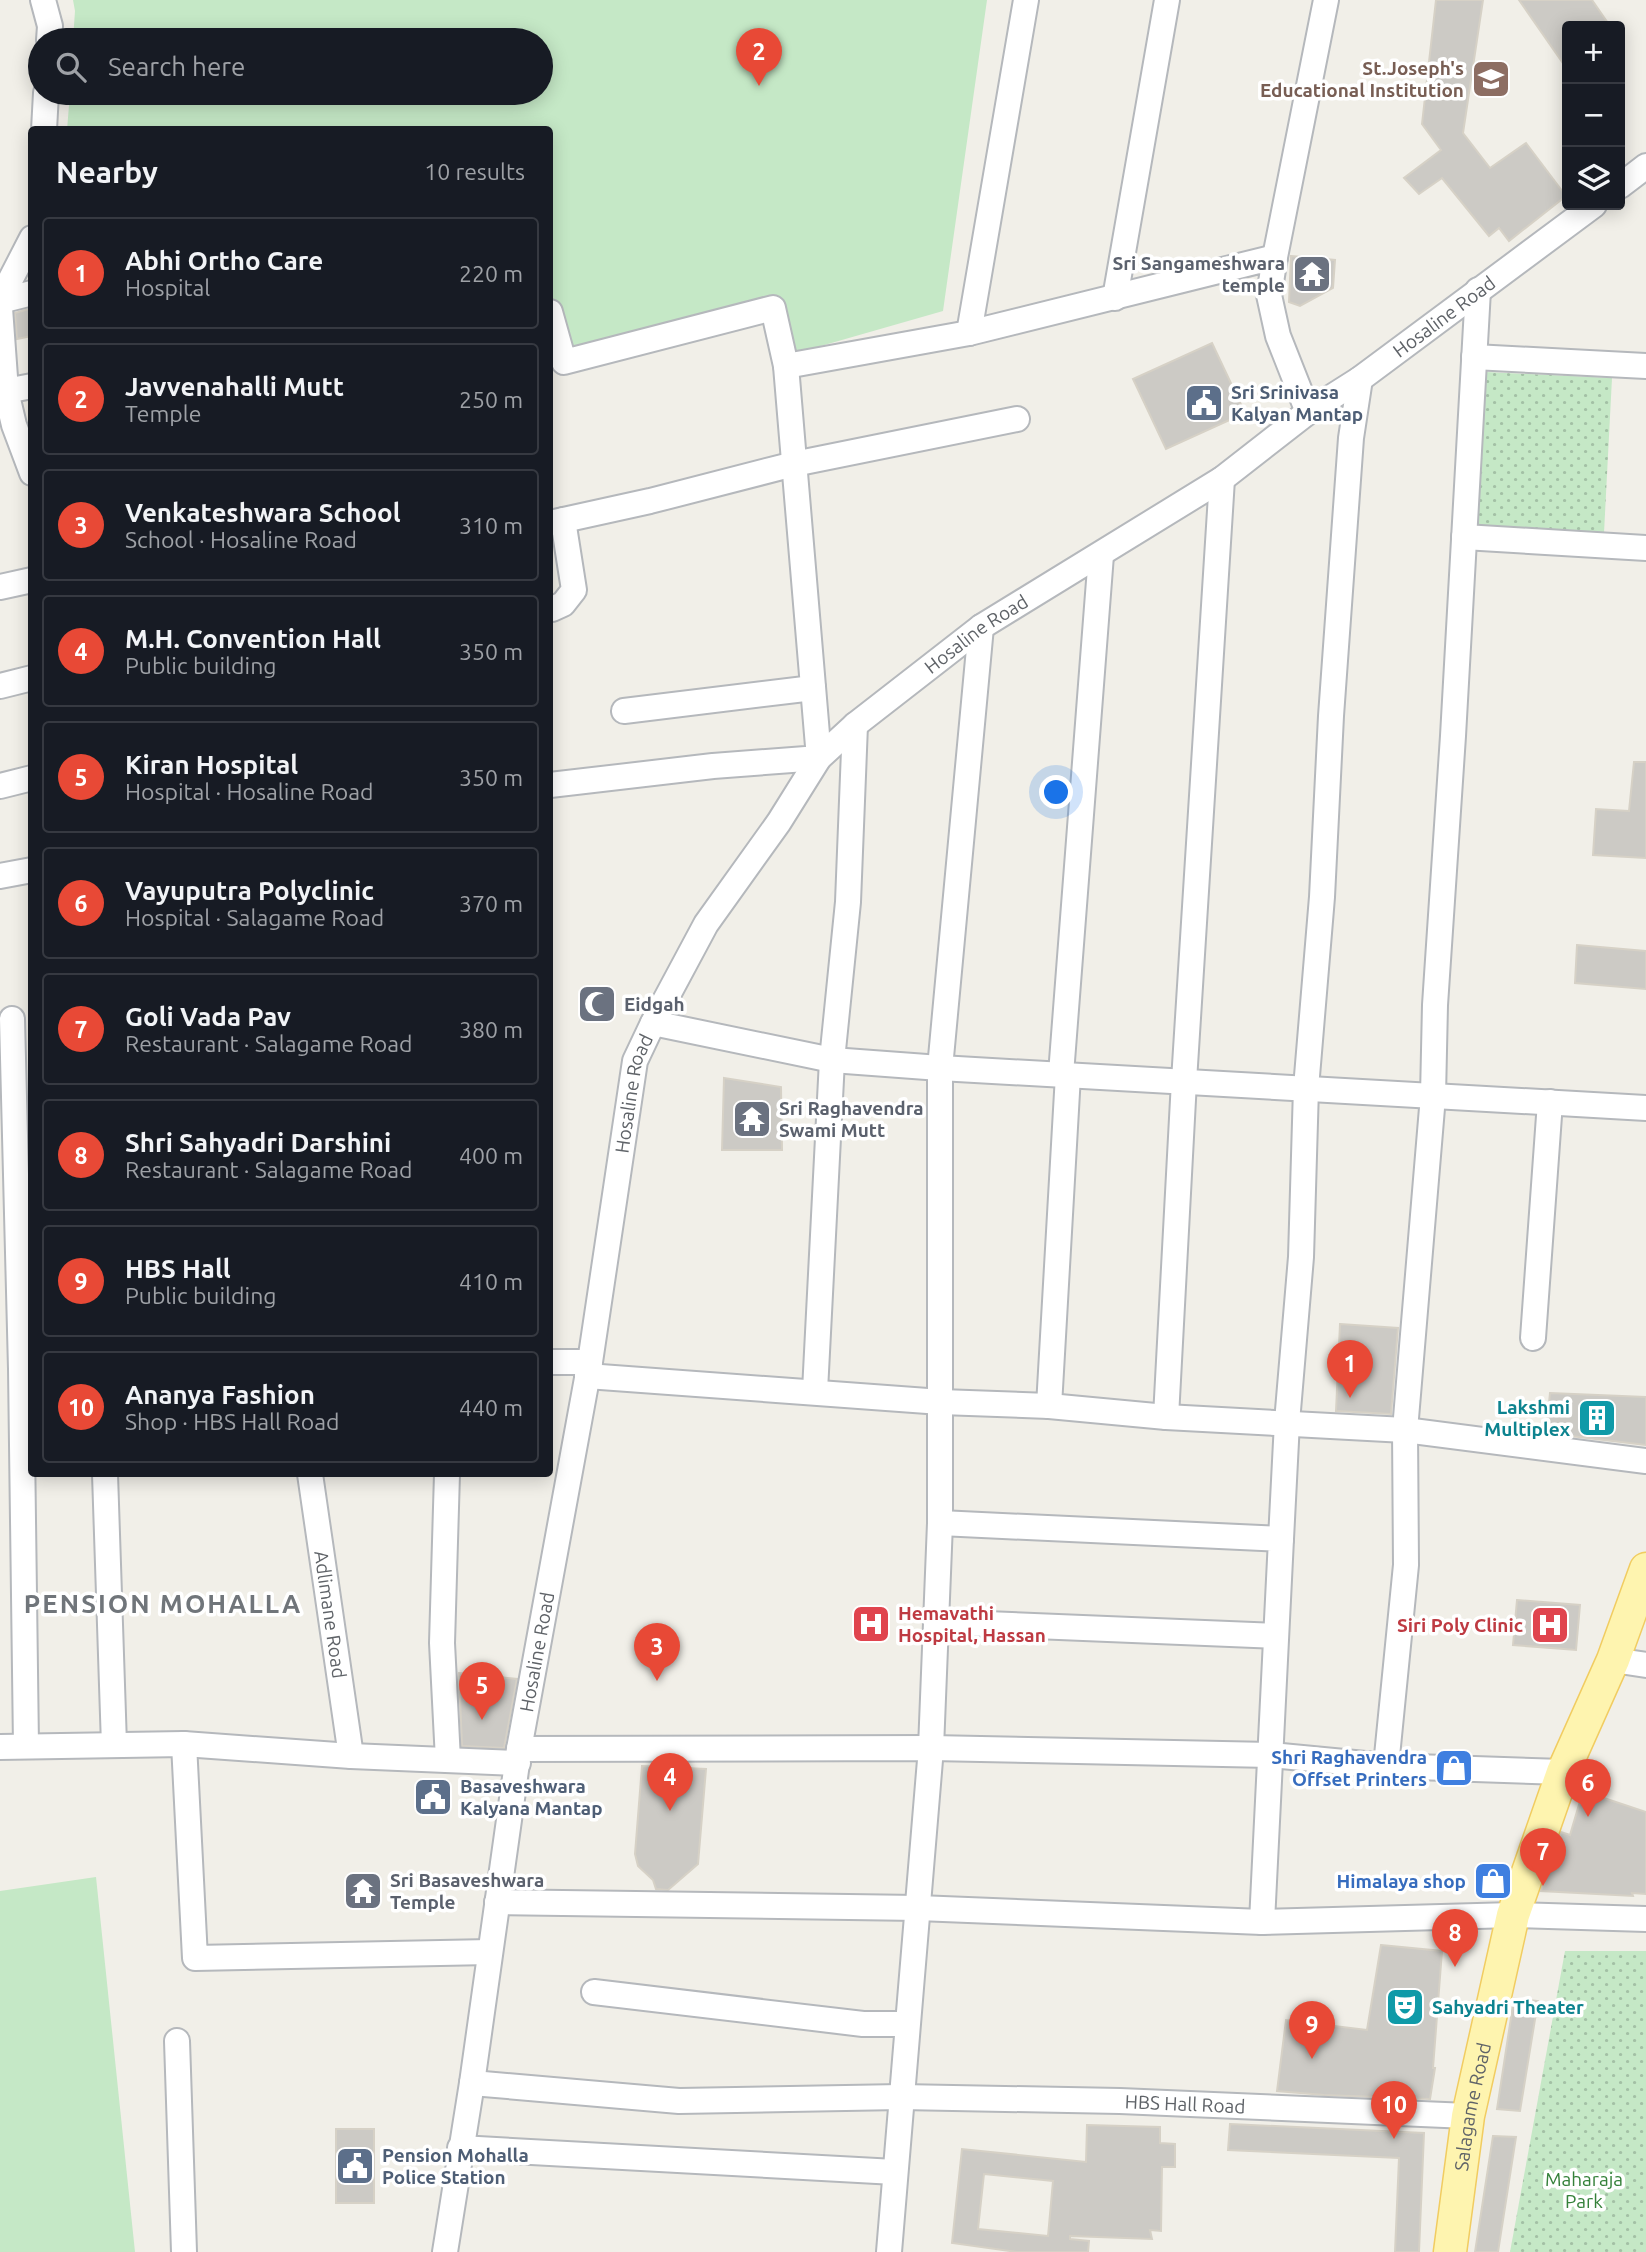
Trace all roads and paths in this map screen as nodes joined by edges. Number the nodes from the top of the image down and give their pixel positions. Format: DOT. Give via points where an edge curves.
graph roads {
  1 [pos="43,0"];
  2 [pos="1026,0"];
  3 [pos="1167,0"];
  4 [pos="1326,0"];
  5 [pos="50,28"];
  6 [pos="45,105"];
  7 [pos="44,126"];
  8 [pos="1646,166"];
  9 [pos="1625,182"];
  10 [pos="1587,210"];
  11 [pos="28,246"];
  12 [pos="1275,257"];
  13 [pos="1478,290"];
  14 [pos="28,294"];
  15 [pos="1115,298"];
  16 [pos="0,300"];
  17 [pos="0,308"];
  18 [pos="969,333"];
  19 [pos="553,334"];
  20 [pos="1474,357"];
  21 [pos="557,364"];
  22 [pos="786,366"];
  23 [pos="1646,366"];
  24 [pos="1360,380"];
  25 [pos="28,387"];
  26 [pos="6,391"];
  27 [pos="1308,412"];
  28 [pos="1017,419"];
  29 [pos="7,428"];
  30 [pos="794,464"];
  31 [pos="28,465"];
  32 [pos="1222,479"];
  33 [pos="556,522"];
  34 [pos="1464,537"];
  35 [pos="1646,548"];
  36 [pos="1101,555"];
  37 [pos="28,581"];
  38 [pos="0,587"];
  39 [pos="553,609"];
  40 [pos="981,627"];
  41 [pos="28,679"];
  42 [pos="0,686"];
  43 [pos="813,688"];
  44 [pos="624,711"];
  45 [pos="855,725"];
  46 [pos="818,758"];
  47 [pos="28,779"];
  48 [pos="553,785"];
  49 [pos="0,786"];
  50 [pos="28,871"];
  51 [pos="0,876"];
  52 [pos="15,1019"];
  53 [pos="653,1023"];
  54 [pos="832,1060"];
  55 [pos="940,1068"];
  56 [pos="1065,1075"];
  57 [pos="1184,1081"];
  58 [pos="1306,1088"];
  59 [pos="1433,1096"];
  60 [pos="1550,1102"];
  61 [pos="1646,1108"];
  62 [pos="1533,1338"];
  63 [pos="553,1363"];
  64 [pos="17,1369"];
  65 [pos="589,1369"];
  66 [pos="815,1391"];
  67 [pos="941,1402"];
  68 [pos="1049,1406"];
  69 [pos="1166,1417"];
  70 [pos="1287,1422"];
  71 [pos="1405,1430"];
  72 [pos="1646,1461"];
  73 [pos="105,1477"];
  74 [pos="310,1477"];
  75 [pos="447,1477"];
  76 [pos="940,1523"];
  77 [pos="1281,1539"];
  78 [pos="1646,1569"];
  79 [pos="937,1622"];
  80 [pos="1276,1636"];
  81 [pos="1613,1660"];
  82 [pos="1646,1665"];
  83 [pos="184,1744"];
  84 [pos="114,1745"];
  85 [pos="26,1746"];
  86 [pos="0,1747"];
  87 [pos="932,1748"];
  88 [pos="1271,1755"];
  89 [pos="351,1756"];
  90 [pos="518,1756"];
  91 [pos="448,1760"];
  92 [pos="1386,1766"];
  93 [pos="1563,1772"];
  94 [pos="498,1902"];
  95 [pos="918,1908"];
  96 [pos="1513,1914"];
  97 [pos="1646,1919"];
  98 [pos="1262,1922"];
  99 [pos="490,1952"];
  100 [pos="594,1992"];
  101 [pos="907,2024"];
  102 [pos="177,2041"];
  103 [pos="472,2083"];
  104 [pos="901,2098"];
  105 [pos="1468,2116"];
  106 [pos="460,2148"];
  107 [pos="895,2172"];
  108 [pos="184,2252"];
  109 [pos="445,2252"];
  110 [pos="889,2252"];
  111 [pos="1450,2252"];
  1 -- 5 [label="street"];
  2 -- 18 [label="street"];
  3 -- 15 [label="street"];
  4 -- 12 [label="street"];
  6 -- 7 [label="street"];
  8 -- 9 [label="street"];
  10 -- 13 [label="street, Hosaline Road"];
  11 -- 16 [label="street"];
  12 -- 15 [label="street"];
  12 -- 27 [label="street" via="1269,295 1278,336"];
  13 -- 20 [label="street"];
  13 -- 24 [label="street, Hosaline Road"];
  14 -- 16 [label="street"];
  15 -- 18 [label="street"];
  17 -- 26 [label="street"];
  18 -- 22 [label="street"];
  19 -- 21 [label="street"];
  20 -- 23 [label="street"];
  20 -- 34 [label="street"];
  21 -- 22 [label="street" via="773,308"];
  22 -- 30 [label="street"];
  24 -- 27 [label="street, Hosaline Road"];
  24 -- 58 [label="street" via="1351,438"];
  25 -- 26 [label="street"];
  26 -- 29 [label="street"];
  27 -- 32 [label="street, Hosaline Road"];
  28 -- 30 [label="street"];
  29 -- 31 [label="street"];
  30 -- 33 [label="street"];
  30 -- 43 [label="street"];
  32 -- 36 [label="street, Hosaline Road"];
  32 -- 57 [label="street"];
  33 -- 39 [label="street" via="574,590"];
  34 -- 35 [label="street"];
  34 -- 59 [label="street"];
  36 -- 40 [label="street, Hosaline Road"];
  36 -- 56 [label="street"];
  37 -- 38 [label="street"];
  40 -- 45 [label="street, Hosaline Road"];
  40 -- 55 [label="street"];
  41 -- 42 [label="street"];
  43 -- 44 [label="street"];
  43 -- 46 [label="street"];
  45 -- 46 [label="street, Hosaline Road"];
  45 -- 54 [label="street" via="848,902"];
  46 -- 48 [label="street"];
  46 -- 53 [label="street, Hosaline Road" via="706,924"];
  47 -- 49 [label="street"];
  50 -- 51 [label="street"];
  52 -- 64 [label="street"];
  53 -- 54 [label="street"];
  53 -- 65 [label="street, Hosaline Road" via="635,1061"];
  54 -- 55 [label="street"];
  54 -- 66 [label="street"];
  55 -- 56 [label="street"];
  55 -- 67 [label="street"];
  56 -- 57 [label="street"];
  56 -- 68 [label="street"];
  57 -- 58 [label="street"];
  57 -- 69 [label="street"];
  58 -- 59 [label="street"];
  58 -- 70 [label="street" via="1301,1257"];
  59 -- 60 [label="street"];
  59 -- 71 [label="street"];
  60 -- 61 [label="street"];
  60 -- 62 [label="street"];
  63 -- 65 [label="street"];
  64 -- 85 [label="street"];
  65 -- 66 [label="street"];
  65 -- 90 [label="street, Hosaline Road"];
  66 -- 67 [label="street"];
  67 -- 68 [label="street"];
  67 -- 76 [label="street"];
  68 -- 69 [label="street"];
  69 -- 70 [label="street"];
  70 -- 71 [label="street"];
  70 -- 77 [label="street"];
  71 -- 72 [label="street"];
  71 -- 92 [label="street" via="1406,1565"];
  73 -- 84 [label="street"];
  74 -- 89 [label="street, Adlimane Road"];
  75 -- 91 [label="street" via="442,1643"];
  76 -- 77 [label="street"];
  76 -- 79 [label="street"];
  77 -- 80 [label="street"];
  78 -- 81 [label="main road, Salagame Road"];
  79 -- 80 [label="street"];
  79 -- 87 [label="street"];
  80 -- 88 [label="street"];
  81 -- 82 [label="street"];
  81 -- 93 [label="main road, Salagame Road"];
  83 -- 84 [label="street"];
  83 -- 89 [label="street"];
  83 -- 99 [label="street" via="195,1958"];
  84 -- 85 [label="street"];
  85 -- 86 [label="street"];
  87 -- 88 [label="street"];
  87 -- 90 [label="street"];
  87 -- 95 [label="street"];
  88 -- 92 [label="street"];
  88 -- 98 [label="street"];
  89 -- 91 [label="street"];
  90 -- 91 [label="street"];
  90 -- 94 [label="street, Hosaline Road"];
  92 -- 93 [label="street"];
  93 -- 96 [label="main road, Salagame Road"];
  94 -- 95 [label="street"];
  94 -- 99 [label="street, Hosaline Road"];
  95 -- 98 [label="street"];
  95 -- 101 [label="street"];
  96 -- 97 [label="street"];
  96 -- 98 [label="street"];
  96 -- 105 [label="main road, Salagame Road"];
  99 -- 103 [label="street, Hosaline Road"];
  100 -- 101 [label="street" via="863,2024"];
  101 -- 104 [label="street"];
  102 -- 108 [label="street"];
  103 -- 104 [label="street, HBS Hall Road" via="678,2101"];
  103 -- 106 [label="street, Hosaline Road"];
  104 -- 105 [label="street, HBS Hall Road" via="1120,2101"];
  104 -- 107 [label="street"];
  105 -- 111 [label="main road, Salagame Road"];
  106 -- 107 [label="street"];
  106 -- 109 [label="street, Hosaline Road"];
  107 -- 110 [label="street"];
}
